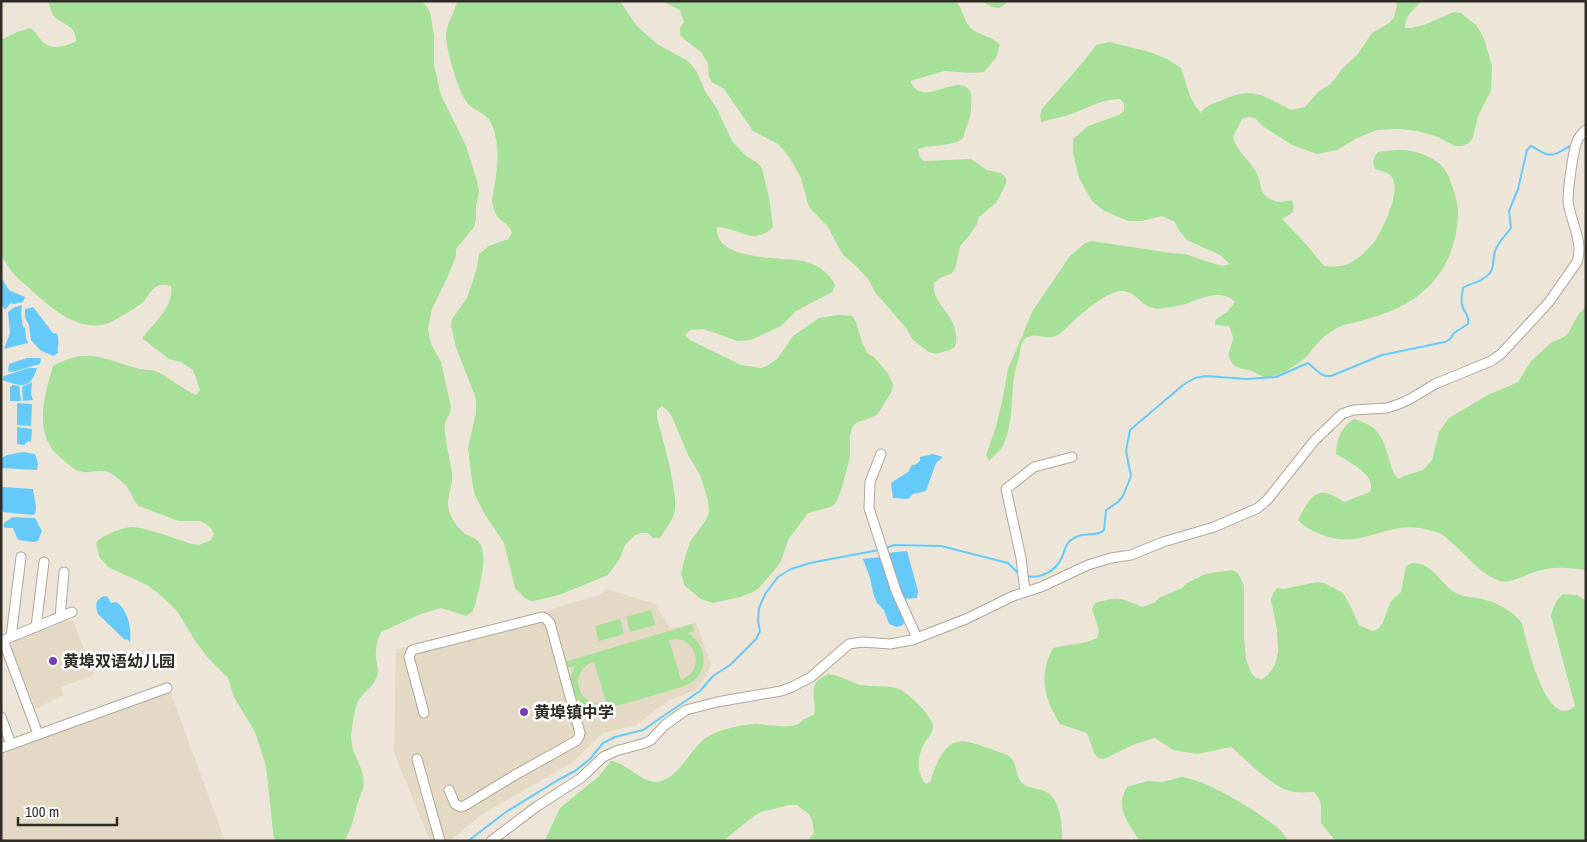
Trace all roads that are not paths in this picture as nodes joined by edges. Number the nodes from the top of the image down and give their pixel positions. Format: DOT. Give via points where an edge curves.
graph roads {
  1 [pos="1586,130"];
  2 [pos="880,454"];
  3 [pos="1072,457"];
  4 [pos="21,557"];
  5 [pos="44,562"];
  6 [pos="64,572"];
  7 [pos="1025,592"];
  8 [pos="72,612"];
  9 [pos="60,617"];
  10 [pos="36,627"];
  11 [pos="917,638"];
  12 [pos="5,639"];
  13 [pos="167,688"];
  14 [pos="424,713"];
  15 [pos="1,717"];
  16 [pos="38,734"];
  17 [pos="11,744"];
  18 [pos="1,748"];
  19 [pos="417,759"];
  20 [pos="449,790"];
  21 [pos="440,841"];
  22 [pos="491,841"];
  1 -- 7 [label="street" via="1578,139 1568,201 1579,246 1577,262 1549,302 1501,354 1399,404 1342,414 1314,441 1258,508 1214,527 1131,555 1110,558"];
  2 -- 11 [label="street" via="870,482 869,508 896,591"];
  3 -- 7 [label="street" via="1034,467 1006,490"];
  4 -- 12 [label="street"];
  5 -- 10 [label="street"];
  6 -- 9 [label="street"];
  7 -- 11 [label="street"];
  8 -- 9 [label="street"];
  9 -- 10 [label="street"];
  10 -- 12 [label="street"];
  11 -- 22 [label="street" via="896,644 849,644 822,669 792,688 686,710 651,740 603,757 581,778"];
  12 -- 16 [label="street"];
  13 -- 16 [label="street"];
  14 -- 20 [label="street" via="409,656 412,650 542,617 548,620 580,737 464,806 455,804"];
  15 -- 17 [label="street"];
  16 -- 17 [label="street"];
  17 -- 18 [label="street"];
  19 -- 21 [label="street"];
}
